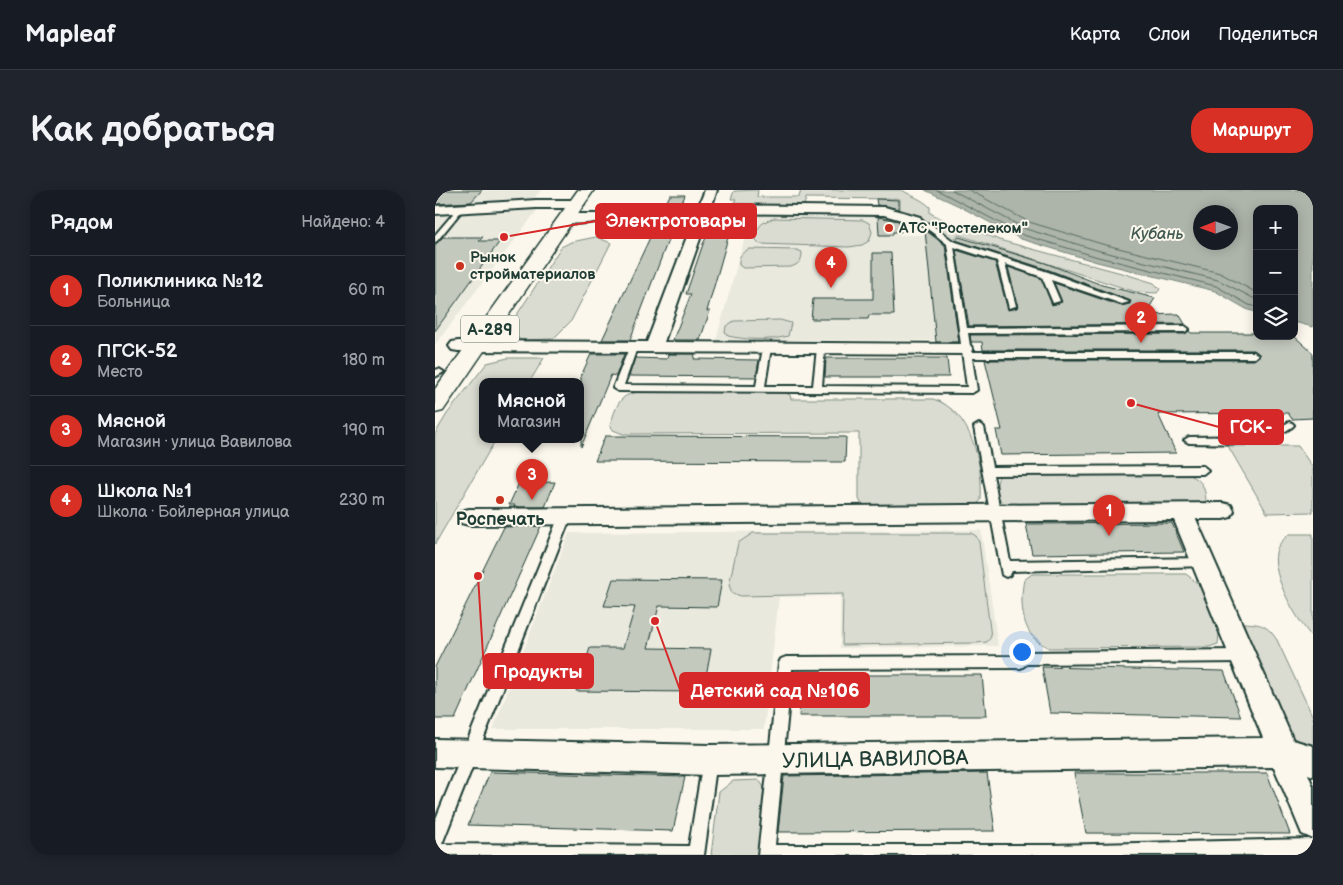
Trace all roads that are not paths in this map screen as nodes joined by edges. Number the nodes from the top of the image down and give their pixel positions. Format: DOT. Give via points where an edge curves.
graph roads {
  1 [pos="586,190"];
  2 [pos="711,190"];
  3 [pos="566,204"];
  4 [pos="461,208"];
  5 [pos="703,209"];
  6 [pos="435,210"];
  7 [pos="919,221"];
  8 [pos="435,240"];
  9 [pos="950,243"];
  10 [pos="1000,259"];
  11 [pos="1045,274"];
  12 [pos="1056,301"];
  13 [pos="1125,302"];
  14 [pos="1012,306"];
  15 [pos="1185,329"];
  16 [pos="962,331"];
  17 [pos="468,347"];
  18 [pos="633,348"];
  19 [pos="653,348"];
  20 [pos="767,348"];
  21 [pos="821,348"];
  22 [pos="965,352"];
  23 [pos="1254,355"];
  24 [pos="436,375"];
  25 [pos="760,388"];
  26 [pos="817,388"];
  27 [pos="435,406"];
  28 [pos="1289,424"];
  29 [pos="979,427"];
  30 [pos="1189,440"];
  31 [pos="1203,470"];
  32 [pos="987,471"];
  33 [pos="995,512"];
  34 [pos="1182,512"];
  35 [pos="1223,512"];
  36 [pos="565,516"];
  37 [pos="469,517"];
  38 [pos="1204,563"];
  39 [pos="1243,656"];
  40 [pos="1283,752"];
  41 [pos="435,753"];
  42 [pos="471,754"];
  43 [pos="710,760"];
  44 [pos="775,760"];
  45 [pos="1313,761"];
  46 [pos="1313,823"];
  47 [pos="435,841"];
  48 [pos="1313,847"];
  49 [pos="435,852"];
  50 [pos="766,854"];
  1 -- 3 [label="highway, А-289"];
  2 -- 5 [label="street"];
  3 -- 4 [label="street"];
  3 -- 5 [label="street" via="602,218 637,209"];
  3 -- 17 [label="highway, А-289"];
  4 -- 6 [label="street"];
  4 -- 8 [label="lane"];
  5 -- 7 [label="street" via="885,211"];
  5 -- 19 [label="street"];
  7 -- 9 [label="lane"];
  9 -- 10 [label="lane"];
  9 -- 16 [label="lane"];
  10 -- 11 [label="lane"];
  10 -- 14 [label="lane"];
  11 -- 12 [label="lane"];
  11 -- 13 [label="lane"];
  15 -- 16 [label="lane"];
  16 -- 22 [label="lane"];
  17 -- 18 [label="street"];
  17 -- 24 [label="highway, А-289"];
  17 -- 27 [label="highway, А-289"];
  18 -- 19 [label="street"];
  18 -- 25 [label="lane" via="618,388"];
  19 -- 20 [label="street"];
  20 -- 21 [label="street"];
  20 -- 25 [label="lane"];
  21 -- 22 [label="street"];
  21 -- 26 [label="lane"];
  22 -- 23 [label="lane"];
  22 -- 26 [label="lane" via="972,390"];
  25 -- 26 [label="lane"];
  28 -- 30 [label="lane" via="1275,434 1256,440"];
  29 -- 32 [label="lane"];
  31 -- 32 [label="lane"];
  32 -- 33 [label="lane"];
  33 -- 34 [label="street"];
  33 -- 36 [label="street"];
  33 -- 38 [label="lane" via="1005,569"];
  34 -- 35 [label="street"];
  34 -- 38 [label="street"];
  36 -- 37 [label="street"];
  36 -- 42 [label="lane"];
  38 -- 39 [label="street"];
  39 -- 40 [label="street"];
  39 -- 44 [label="lane" via="786,663"];
  40 -- 44 [label="street, УЛИЦА ВАВИЛОВА"];
  40 -- 45 [label="street, УЛИЦА ВАВИЛОВА"];
  40 -- 46 [label="street"];
  41 -- 42 [label="street, УЛИЦА ВАВИЛОВА"];
  42 -- 43 [label="street, УЛИЦА ВАВИЛОВА"];
  42 -- 47 [label="lane"];
  43 -- 44 [label="street, УЛИЦА ВАВИЛОВА"];
  43 -- 49 [label="lane" via="696,854"];
  44 -- 50 [label="lane"];
  48 -- 50 [label="lane" via="1051,853"];
}
